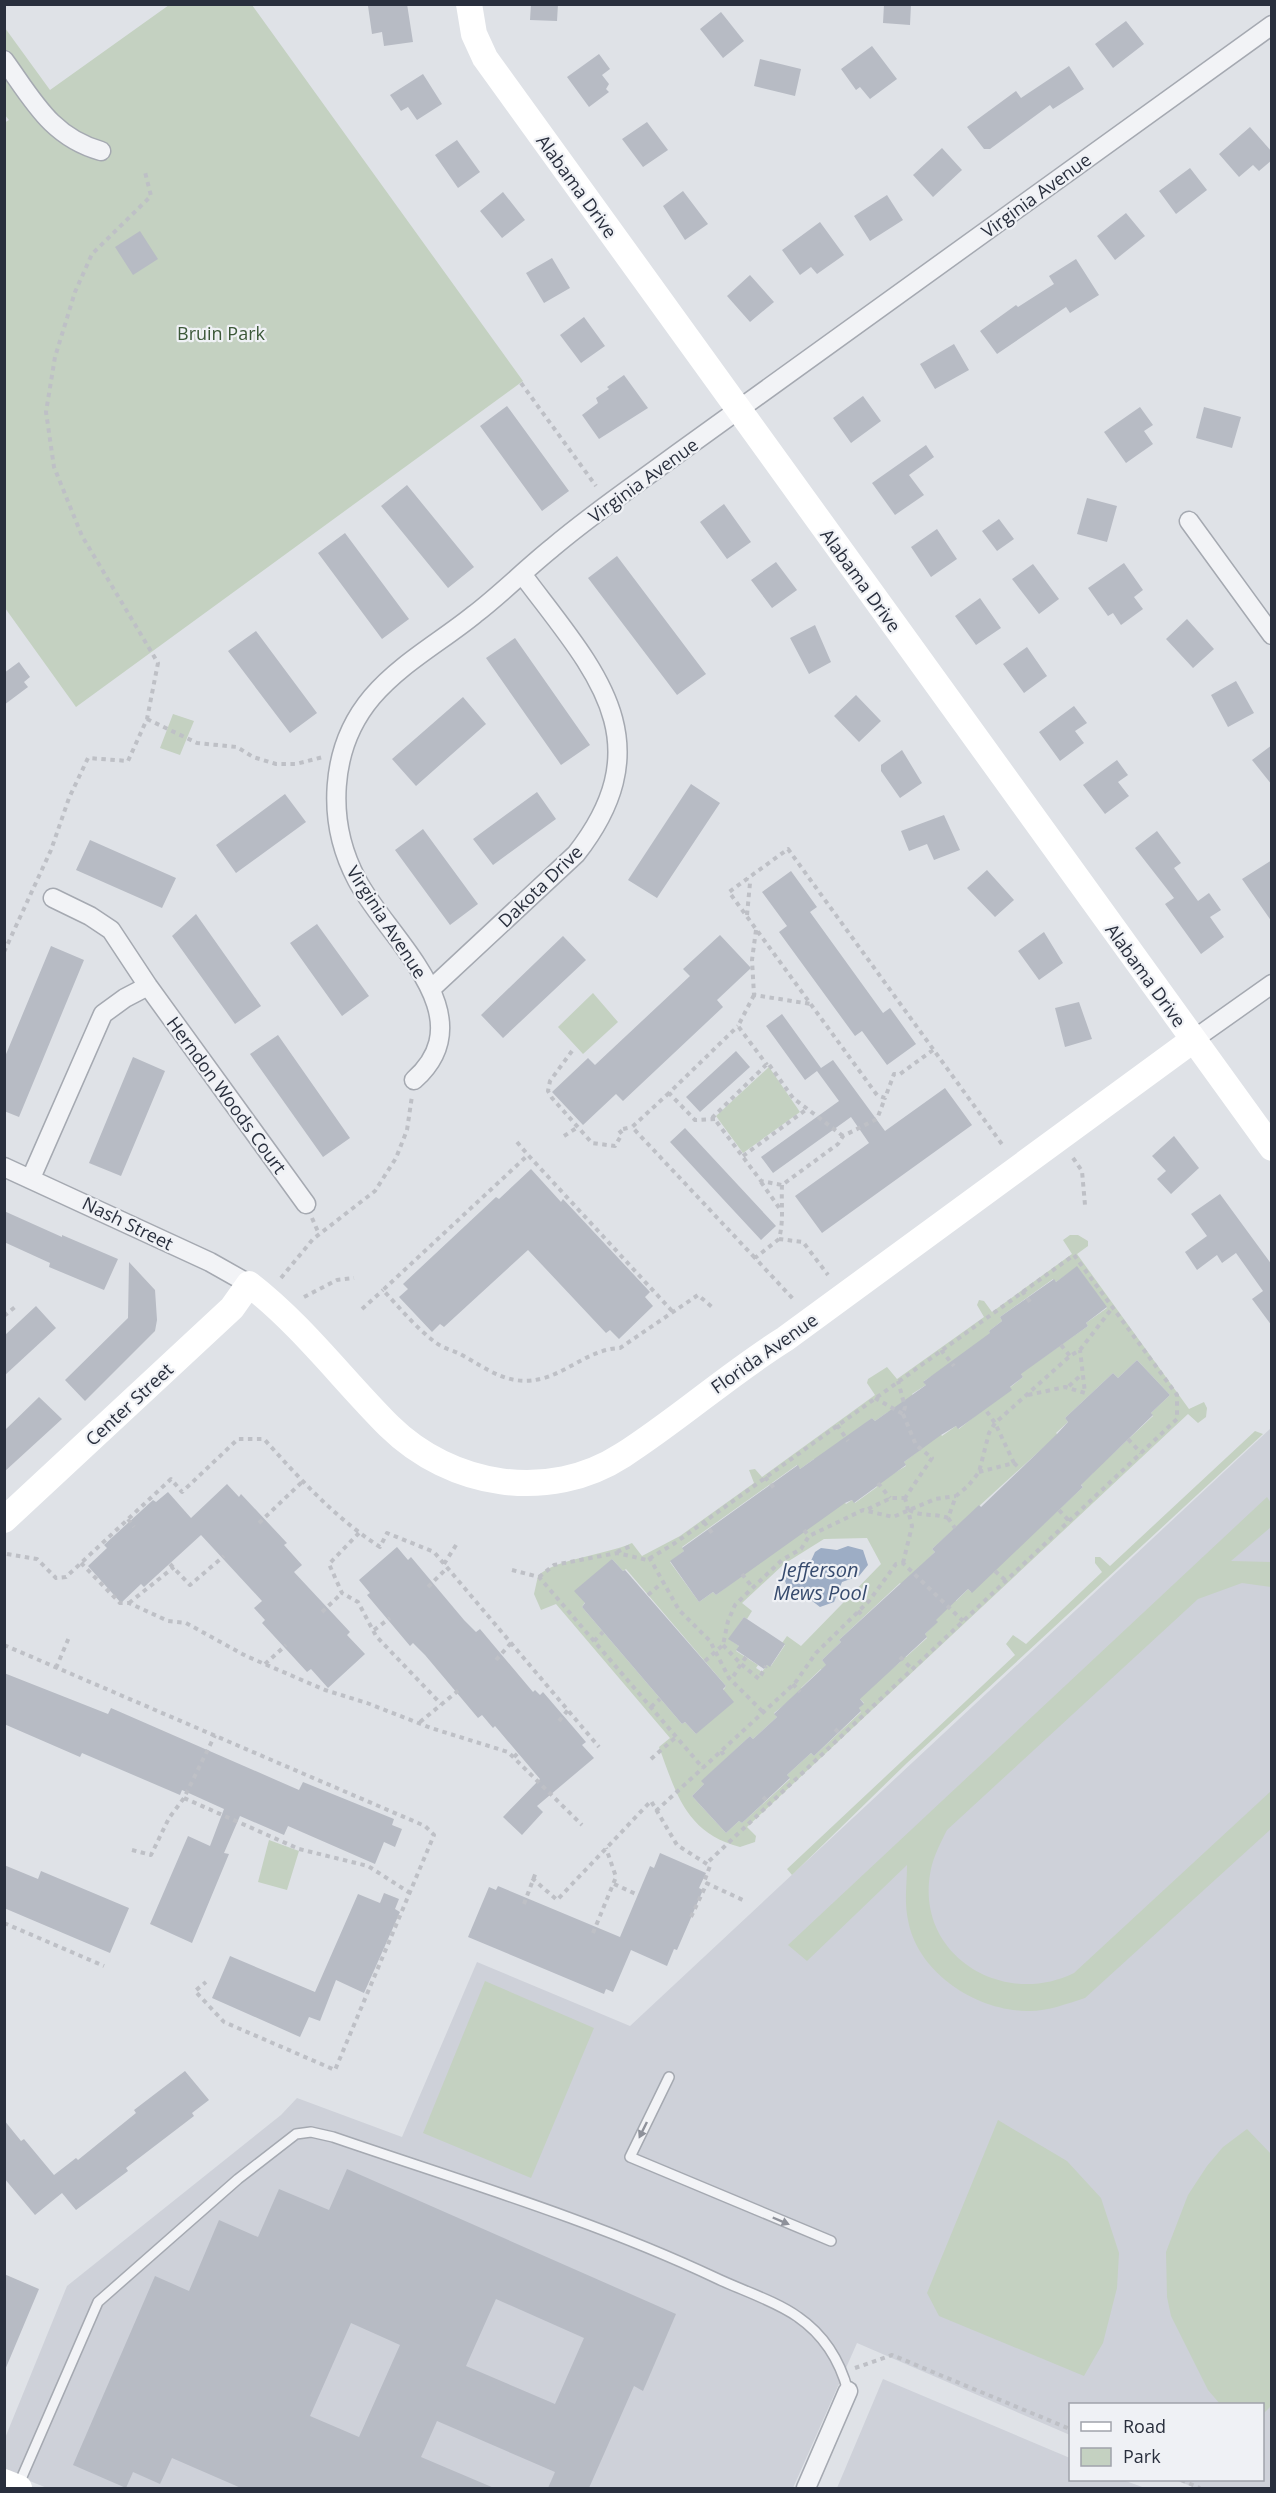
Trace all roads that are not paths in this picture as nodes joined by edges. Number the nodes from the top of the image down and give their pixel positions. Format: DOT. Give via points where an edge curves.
graph roads {
  1 [pos="469,4"];
  2 [pos="1272,25"];
  3 [pos="4,60"];
  4 [pos="101,151"];
  5 [pos="738,410"];
  6 [pos="1189,521"];
  7 [pos="522,574"];
  8 [pos="1272,635"];
  9 [pos="52,898"];
  10 [pos="1272,984"];
  11 [pos="148,986"];
  12 [pos="431,989"];
  13 [pos="1193,1040"];
  14 [pos="414,1080"];
  15 [pos="1272,1148"];
  16 [pos="4,1167"];
  17 [pos="30,1178"];
  18 [pos="306,1204"];
  19 [pos="249,1284"];
  20 [pos="4,1520"];
  21 [pos="669,2077"];
  22 [pos="831,2241"];
  23 [pos="848,2391"];
  24 [pos="4,2482"];
  25 [pos="18,2488"];
  26 [pos="806,2488"];
  1 -- 5 [label="street, Alabama Drive" via="474,34 485,58"];
  2 -- 5 [label="street, Virginia Avenue"];
  3 -- 4 [label="street" via="59,131 82,146"];
  5 -- 7 [label="street, Virginia Avenue" via="596,513"];
  5 -- 13 [label="street, Alabama Drive"];
  6 -- 8 [label="street"];
  7 -- 12 [label="street, Dakota Drive" via="595,672 607,696 615,722 615,776 608,803 594,831 576,854"];
  7 -- 12 [label="street, Virginia Avenue" via="393,676 355,722 343,750 336,804 346,858 358,884"];
  9 -- 11 [label="street, Herndon Woods Court" via="111,930"];
  10 -- 13 [label="street, Florida Avenue"];
  11 -- 17 [label="street" via="103,1014"];
  11 -- 18 [label="street, Herndon Woods Court"];
  12 -- 14 [label="street, Virginia Avenue" via="441,1038 428,1069"];
  13 -- 15 [label="street, Alabama Drive"];
  13 -- 19 [label="street, Florida Avenue" via="622,1456 567,1479 498,1482 440,1464 413,1448 277,1306"];
  16 -- 17 [label="street, Nash Street"];
  17 -- 19 [label="street, Nash Street"];
  19 -- 20 [label="street, Center Street" via="232,1308"];
  21 -- 22 [label="lane, one-way" via="630,2157"];
  23 -- 25 [label="lane" via="831,2351 798,2316 689,2265 585,2223 333,2137 296,2134 98,2301"];
  23 -- 26 [label="street"];
  24 -- 25 [label="street"];
}
